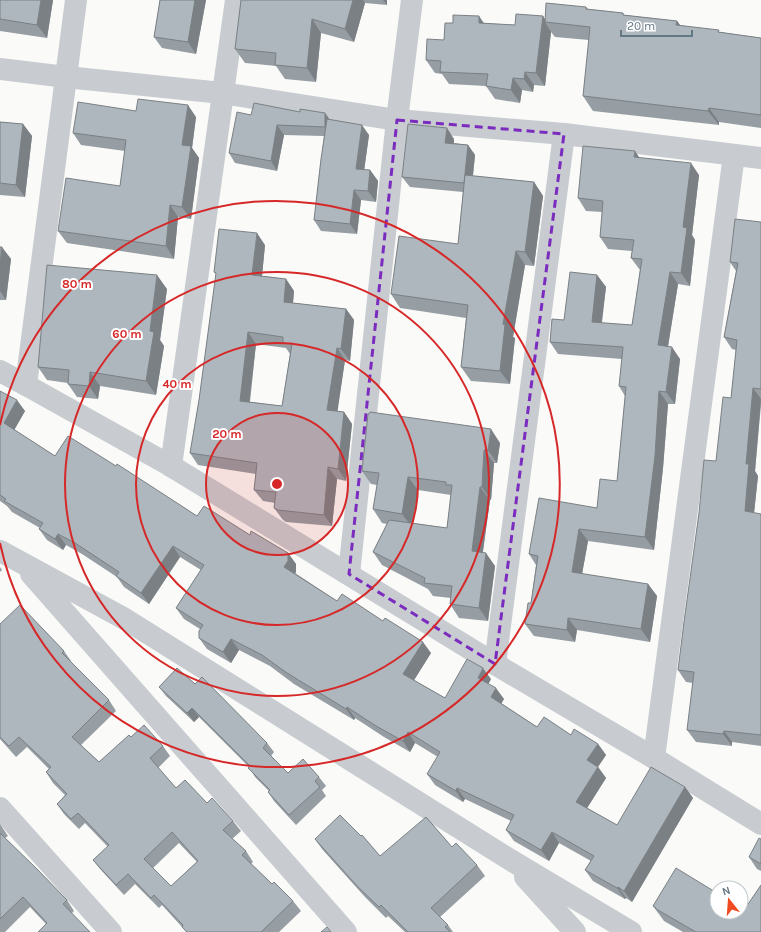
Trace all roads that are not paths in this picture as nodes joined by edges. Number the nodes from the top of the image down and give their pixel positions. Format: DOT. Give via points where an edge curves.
graph roads {
  1 [pos="76,0"];
  2 [pos="236,0"];
  3 [pos="412,0"];
  4 [pos="0,69"];
  5 [pos="66,77"];
  6 [pos="222,93"];
  7 [pos="397,120"];
  8 [pos="564,134"];
  9 [pos="734,155"];
  10 [pos="761,158"];
  11 [pos="0,371"];
  12 [pos="26,385"];
  13 [pos="171,466"];
  14 [pos="0,551"];
  15 [pos="22,563"];
  16 [pos="349,574"];
  17 [pos="495,664"];
  18 [pos="654,758"];
  19 [pos="0,808"];
  20 [pos="761,824"];
  21 [pos="509,859"];
  22 [pos="111,932"];
  23 [pos="346,932"];
  24 [pos="575,932"];
  25 [pos="631,932"];
  1 -- 5 [label="street"];
  2 -- 6 [label="street"];
  3 -- 7 [label="street"];
  4 -- 5 [label="street"];
  5 -- 6 [label="street"];
  5 -- 12 [label="street"];
  6 -- 7 [label="street"];
  6 -- 13 [label="street"];
  7 -- 8 [label="street"];
  7 -- 16 [label="street"];
  8 -- 9 [label="street"];
  8 -- 17 [label="street"];
  9 -- 10 [label="street"];
  9 -- 18 [label="street"];
  11 -- 12 [label="street"];
  12 -- 13 [label="street"];
  13 -- 16 [label="street"];
  14 -- 15 [label="street"];
  15 -- 21 [label="street" via="125,620"];
  15 -- 23 [label="street"];
  16 -- 17 [label="street"];
  17 -- 18 [label="street"];
  18 -- 20 [label="street"];
  19 -- 22 [label="street"];
  21 -- 24 [label="street"];
  21 -- 25 [label="street"];
}
